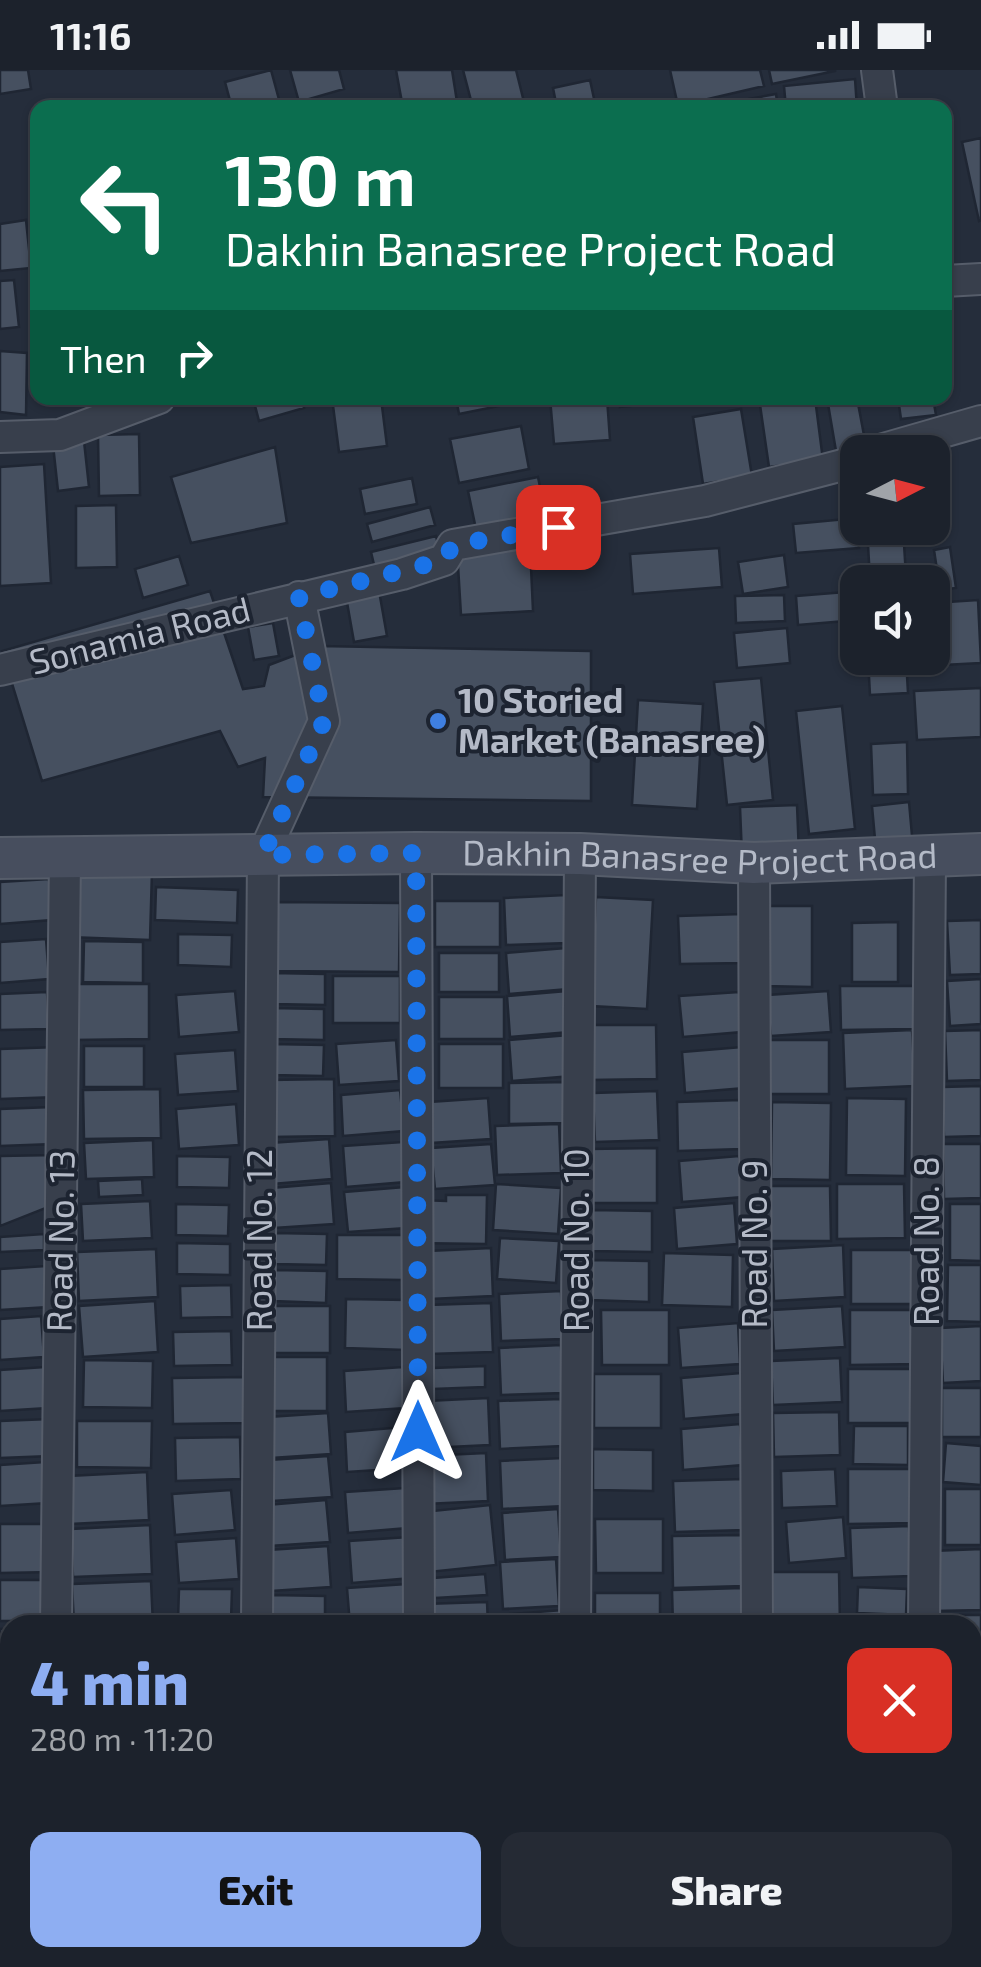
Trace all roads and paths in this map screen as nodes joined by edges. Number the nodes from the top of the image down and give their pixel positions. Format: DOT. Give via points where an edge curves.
graph roads {
  1 [pos="877,70"];
  2 [pos="881,100"];
  3 [pos="981,279"];
  4 [pos="952,281"];
  5 [pos="140,405"];
  6 [pos="981,421"];
  7 [pos="932,435"];
  8 [pos="0,438"];
  9 [pos="840,466"];
  10 [pos="299,597"];
  11 [pos="0,670"];
  12 [pos="416,853"];
  13 [pos="580,854"];
  14 [pos="981,854"];
  15 [pos="263,855"];
  16 [pos="0,858"];
  17 [pos="66,858"];
  18 [pos="930,858"];
  19 [pos="754,863"];
  20 [pos="56,1615"];
  21 [pos="257,1615"];
  22 [pos="419,1615"];
  23 [pos="574,1615"];
  24 [pos="756,1615"];
  25 [pos="924,1615"];
  1 -- 2 [label="street"];
  3 -- 4 [label="street"];
  5 -- 8 [label="street" via="60,435"];
  6 -- 7 [label="street"];
  9 -- 10 [label="street, Sonamia Road" via="705,502 453,545 444,560 416,570"];
  10 -- 11 [label="street, Sonamia Road"];
  10 -- 15 [label="street" via="324,721"];
  12 -- 13 [label="street, Dakhin Banasree Project Road"];
  12 -- 15 [label="street, Dakhin Banasree Project Road"];
  12 -- 22 [label="street"];
  13 -- 19 [label="street, Dakhin Banasree Project Road"];
  13 -- 23 [label="street, Road No. 10"];
  14 -- 18 [label="street, Dakhin Banasree Project Road"];
  15 -- 17 [label="street, Dakhin Banasree Project Road"];
  15 -- 21 [label="street, Road No. 12"];
  16 -- 17 [label="street, Dakhin Banasree Project Road"];
  17 -- 20 [label="street, Road No. 13"];
  18 -- 19 [label="street, Dakhin Banasree Project Road"];
  18 -- 25 [label="street, Road No. 8"];
  19 -- 24 [label="street, Road No. 9"];
}
